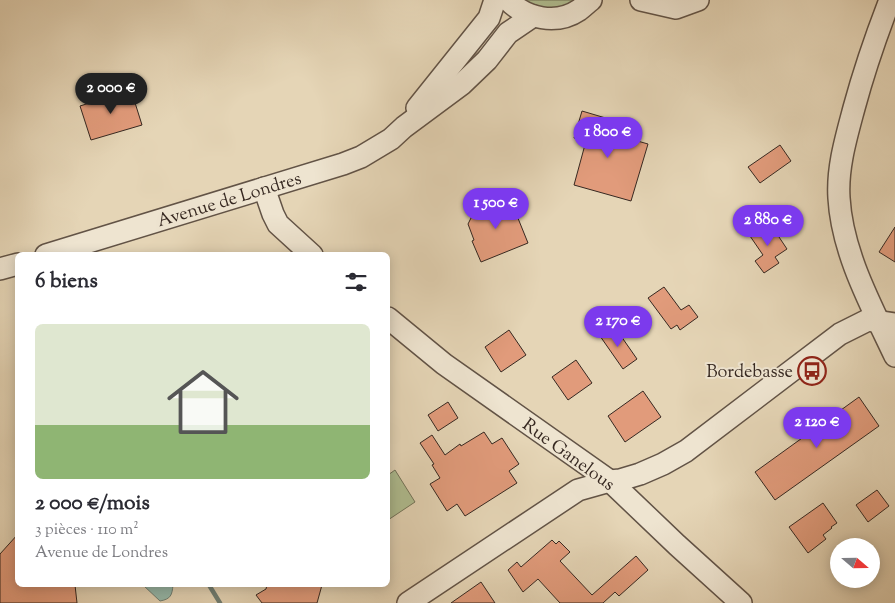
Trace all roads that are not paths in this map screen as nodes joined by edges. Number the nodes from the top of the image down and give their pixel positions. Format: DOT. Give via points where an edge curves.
graph roads {
  1 [pos="495,0"];
  2 [pos="508,0"];
  3 [pos="591,0"];
  4 [pos="641,0"];
  5 [pos="698,0"];
  6 [pos="890,0"];
  7 [pos="534,16"];
  8 [pos="404,127"];
  9 [pos="264,188"];
  10 [pos="56,252"];
  11 [pos="309,252"];
  12 [pos="15,265"];
  13 [pos="0,269"];
  14 [pos="390,320"];
  15 [pos="887,323"];
  16 [pos="895,356"];
  17 [pos="610,481"];
  18 [pos="408,603"];
  19 [pos="741,603"];
  1 -- 8 [label="street, Avenue de Londres" via="489,18"];
  2 -- 7 [label="street"];
  3 -- 7 [label="street" via="578,11 562,17"];
  4 -- 5 [label="street" via="676,8"];
  6 -- 15 [label="street" via="868,57 845,139 839,178 846,238 862,286"];
  7 -- 8 [label="street, Avenue de Londres" via="508,33 462,84"];
  8 -- 9 [label="street, Avenue de Londres" via="361,157"];
  9 -- 10 [label="street, Avenue de Londres"];
  9 -- 11 [label="street" via="278,224"];
  12 -- 13 [label="street"];
  14 -- 17 [label="street, Rue Ganelous" via="444,364"];
  15 -- 16 [label="street"];
  15 -- 17 [label="street" via="868,320 840,334 686,450 640,474"];
  17 -- 18 [label="street" via="578,490"];
  17 -- 19 [label="street, Rue Ganelous"];
}
